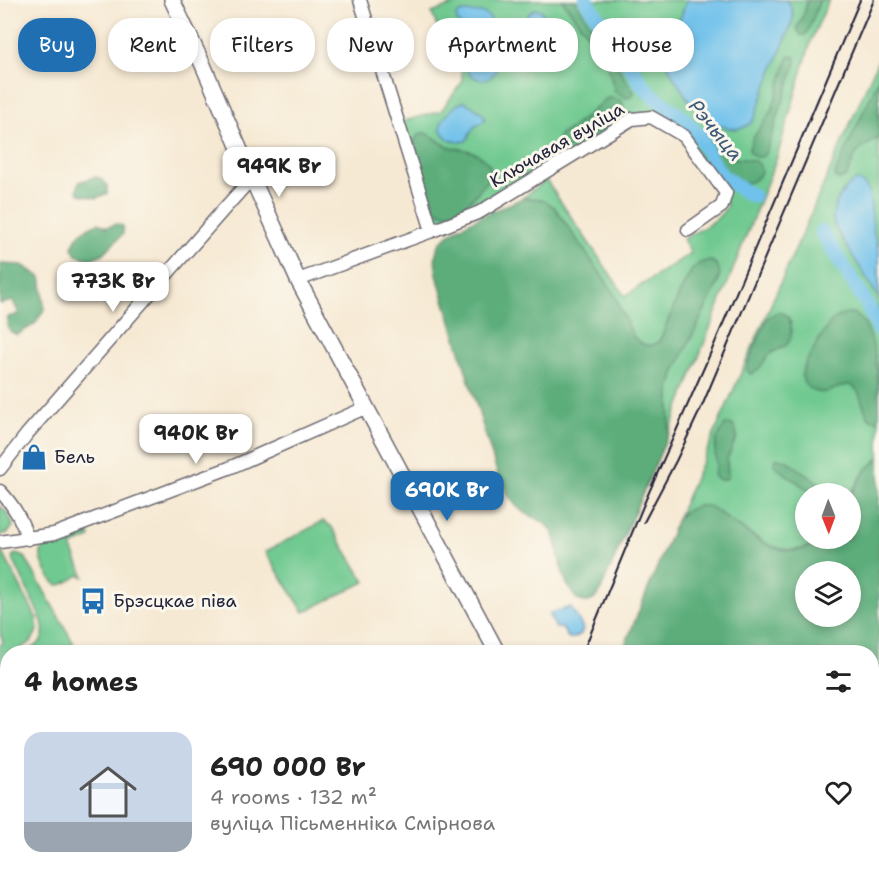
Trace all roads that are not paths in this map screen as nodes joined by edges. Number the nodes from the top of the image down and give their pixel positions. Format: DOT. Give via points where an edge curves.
graph roads {
  1 [pos="172,0"];
  2 [pos="360,0"];
  3 [pos="252,178"];
  4 [pos="687,230"];
  5 [pos="432,231"];
  6 [pos="298,280"];
  7 [pos="367,407"];
  8 [pos="0,470"];
  9 [pos="0,491"];
  10 [pos="28,539"];
  11 [pos="0,542"];
  12 [pos="493,645"];
  1 -- 3 [label="main road"];
  2 -- 5 [label="street"];
  3 -- 6 [label="main road"];
  3 -- 8 [label="street" via="27,434"];
  4 -- 5 [label="street, Ключавая вуліца" via="722,206 726,193 684,136 651,117 632,119 480,212"];
  5 -- 6 [label="street, Ключавая вуліца"];
  6 -- 7 [label="main road"];
  7 -- 10 [label="street" via="198,481 54,534"];
  7 -- 12 [label="main road"];
  9 -- 10 [label="street" via="20,516"];
  10 -- 11 [label="street"];
}
